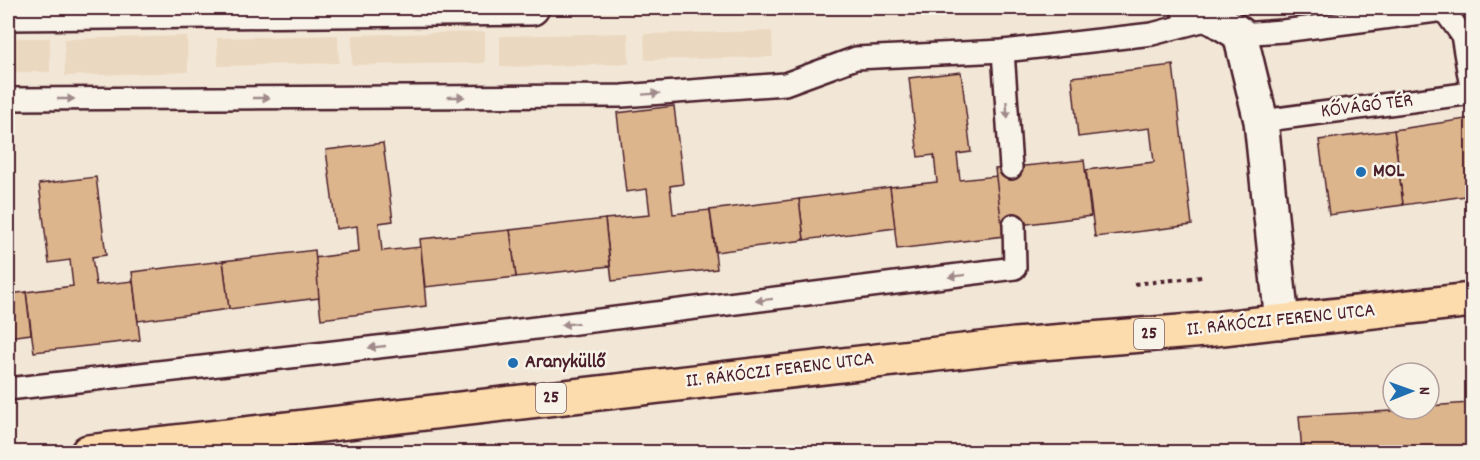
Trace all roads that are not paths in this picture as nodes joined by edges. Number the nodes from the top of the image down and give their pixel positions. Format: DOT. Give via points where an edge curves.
graph roads {
  1 [pos="532,8"];
  2 [pos="8,13"];
  3 [pos="1228,23"];
  4 [pos="1003,51"];
  5 [pos="1473,93"];
  6 [pos="8,99"];
  7 [pos="1261,121"];
  8 [pos="1011,168"];
  9 [pos="1014,225"];
  10 [pos="1473,300"];
  11 [pos="1282,322"];
  12 [pos="8,389"];
  13 [pos="88,453"];
  1 -- 2 [label="street"];
  3 -- 4 [label="lane"];
  3 -- 5 [label="lane, KŐVÁGÓ TÉR" via="1444,10 1462,35"];
  3 -- 7 [label="street"];
  6 -- 4 [label="lane, one-way" via="622,96 785,84 856,58"];
  4 -- 8 [label="lane, one-way"];
  5 -- 7 [label="lane, KŐVÁGÓ TÉR"];
  7 -- 11 [label="street"];
  9 -- 12 [label="lane, one-way" via="1016,268"];
  10 -- 11 [label="main road, II. RÁKÓCZI FERENC UTCA / 25"];
  11 -- 13 [label="main road, II. RÁKÓCZI FERENC UTCA / 25" via="1015,345"];
}
